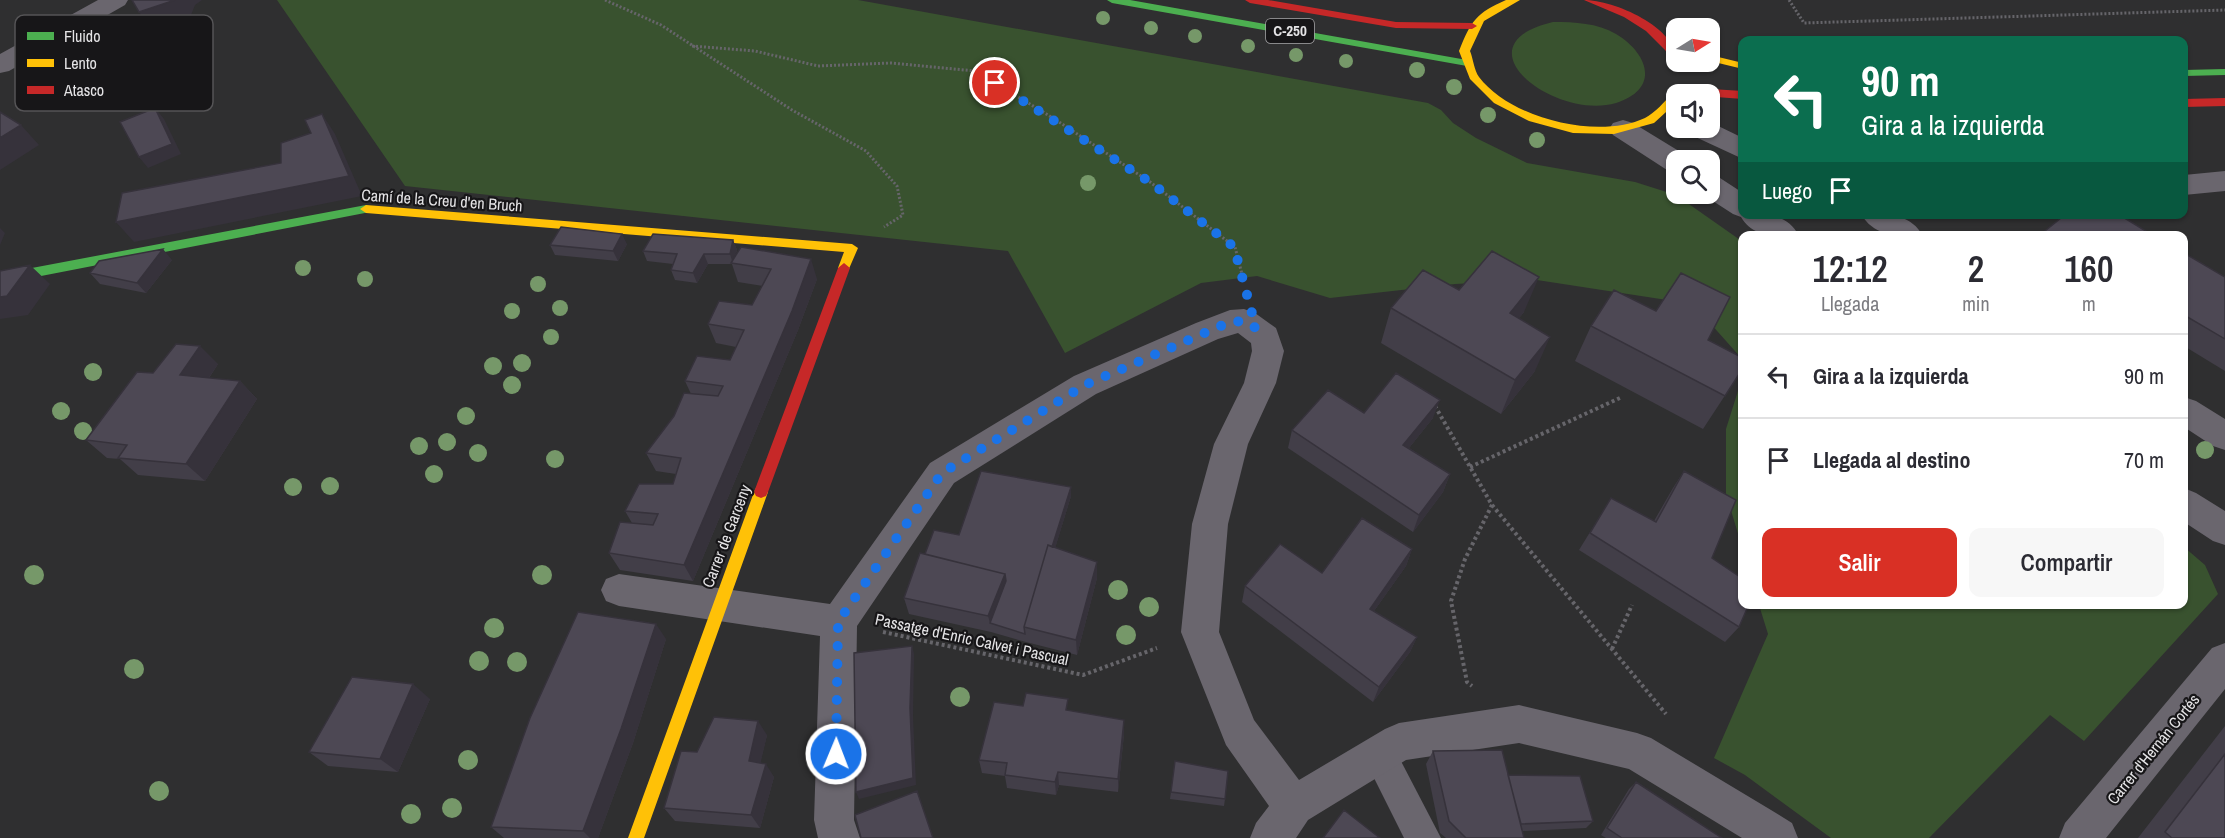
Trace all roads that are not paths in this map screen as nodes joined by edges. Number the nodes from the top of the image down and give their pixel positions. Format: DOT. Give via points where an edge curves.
graph roads {
  1 [pos="116,0"];
  2 [pos="1112,0"];
  3 [pos="1250,0"];
  4 [pos="1515,0"];
  5 [pos="1600,1"];
  6 [pos="89,15"];
  7 [pos="1472,26"];
  8 [pos="1666,47"];
  9 [pos="15,57"];
  10 [pos="1720,60"];
  11 [pos="1467,63"];
  12 [pos="0,65"];
  13 [pos="1738,65"];
  14 [pos="2225,72"];
  15 [pos="2188,73"];
  16 [pos="1738,96"];
  17 [pos="1720,97"];
  18 [pos="2225,102"];
  19 [pos="2188,103"];
  20 [pos="1666,108"];
  21 [pos="1623,129"];
  22 [pos="1720,138"];
  23 [pos="1738,147"];
  24 [pos="1666,156"];
  25 [pos="2225,181"];
  26 [pos="2188,185"];
  27 [pos="1720,192"];
  28 [pos="1738,204"];
  29 [pos="1761,219"];
  30 [pos="1883,219"];
  31 [pos="1778,231"];
  32 [pos="1902,231"];
  33 [pos="852,248"];
  34 [pos="0,279"];
  35 [pos="2188,413"];
  36 [pos="2225,436"];
  37 [pos="2188,506"];
  38 [pos="2225,531"];
  39 [pos="619,590"];
  40 [pos="719,604"];
  41 [pos="838,622"];
  42 [pos="2225,660"];
  43 [pos="1378,754"];
  44 [pos="1294,806"];
  45 [pos="636,838"];
  46 [pos="839,838"];
  47 [pos="1271,838"];
  48 [pos="1423,838"];
  49 [pos="1777,838"];
  50 [pos="2080,838"];
  1 -- 6 [label="street"];
  2 -- 11 [label="main road, C-250"];
  3 -- 7 [label="main road, C-250" via="1396,25"];
  4 -- 7 [label="main road" via="1490,9"];
  5 -- 8 [label="main road" via="1648,26"];
  7 -- 11 [label="main road" via="1465,43"];
  9 -- 12 [label="street"];
  10 -- 13 [label="main road"];
  11 -- 21 [label="main road" via="1487,92 1526,116 1574,129"];
  14 -- 15 [label="main road"];
  16 -- 17 [label="main road"];
  18 -- 19 [label="main road"];
  20 -- 21 [label="main road" via="1647,122"];
  21 -- 24 [label="street"];
  22 -- 23 [label="street"];
  25 -- 26 [label="street"];
  27 -- 28 [label="street"];
  29 -- 31 [label="street"];
  30 -- 32 [label="street"];
  33 -- 34 [label="main road, Camí de la Creu d'en Bruch" via="361,209"];
  33 -- 40 [label="main road, Carrer de Garceny"];
  35 -- 36 [label="street"];
  37 -- 38 [label="street"];
  39 -- 40 [label="street"];
  40 -- 41 [label="street"];
  40 -- 45 [label="main road, Carrer de Garceny"];
  41 -- 44 [label="street" via="942,473 1085,385 1230,322 1244,321 1265,337 1268,351 1260,383 1231,444 1210,524 1200,632 1240,732"];
  41 -- 46 [label="street" via="834,820"];
  42 -- 50 [label="street, Carrer d'Hernán Cortés"];
  43 -- 44 [label="street"];
  43 -- 48 [label="lane"];
  43 -- 49 [label="street" via="1399,742 1519,724 1637,752"];
  44 -- 47 [label="street"];
}
